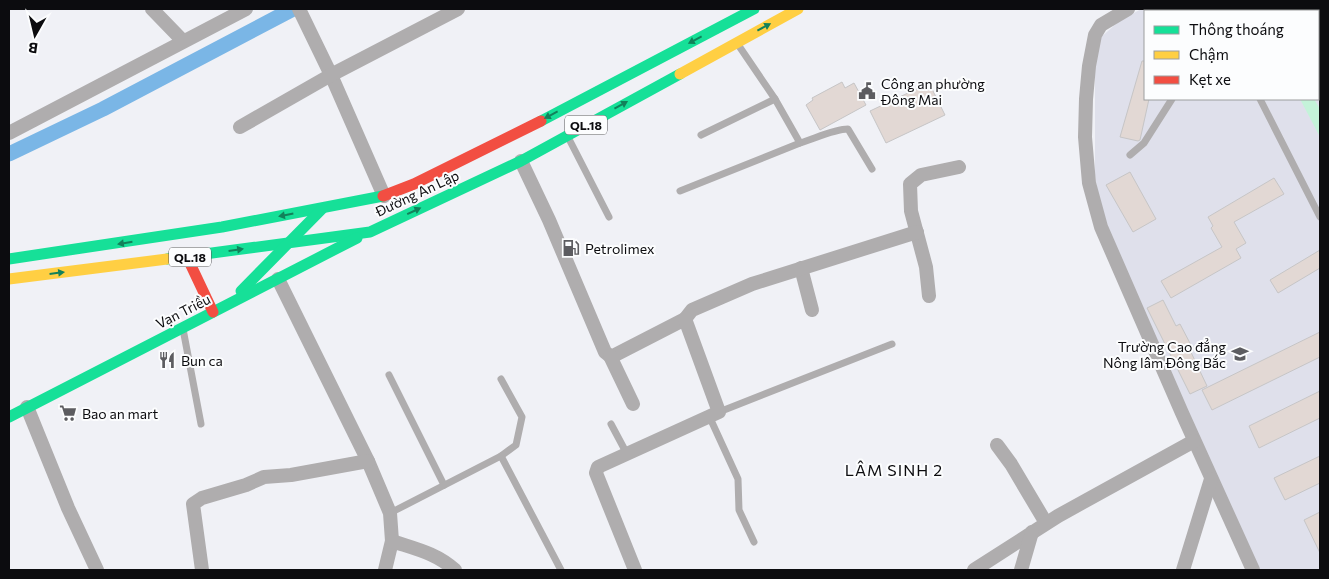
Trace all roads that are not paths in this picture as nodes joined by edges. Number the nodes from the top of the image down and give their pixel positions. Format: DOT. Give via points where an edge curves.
graph roads {
  1 [pos="152,9"];
  2 [pos="246,9"];
  3 [pos="299,9"];
  4 [pos="458,9"];
  5 [pos="754,9"];
  6 [pos="798,9"];
  7 [pos="1128,9"];
  8 [pos="183,41"];
  9 [pos="736,42"];
  10 [pos="331,75"];
  11 [pos="775,100"];
  12 [pos="1171,100"];
  13 [pos="1261,100"];
  14 [pos="240,126"];
  15 [pos="9,132"];
  16 [pos="567,135"];
  17 [pos="701,135"];
  18 [pos="800,143"];
  19 [pos="1130,155"];
  20 [pos="521,161"];
  21 [pos="959,167"];
  22 [pos="872,169"];
  23 [pos="680,191"];
  24 [pos="384,196"];
  25 [pos="322,209"];
  26 [pos="609,217"];
  27 [pos="1320,217"];
  28 [pos="370,228"];
  29 [pos="917,232"];
  30 [pos="289,243"];
  31 [pos="188,257"];
  32 [pos="9,258"];
  33 [pos="801,268"];
  34 [pos="9,279"];
  35 [pos="278,279"];
  36 [pos="930,296"];
  37 [pos="227,305"];
  38 [pos="812,310"];
  39 [pos="213,312"];
  40 [pos="685,319"];
  41 [pos="183,327"];
  42 [pos="892,344"];
  43 [pos="610,356"];
  44 [pos="388,375"];
  45 [pos="501,379"];
  46 [pos="633,404"];
  47 [pos="27,407"];
  48 [pos="715,415"];
  49 [pos="9,417"];
  50 [pos="201,424"];
  51 [pos="611,424"];
  52 [pos="1194,440"];
  53 [pos="997,445"];
  54 [pos="627,454"];
  55 [pos="501,456"];
  56 [pos="368,461"];
  57 [pos="1212,479"];
  58 [pos="444,485"];
  59 [pos="390,513"];
  60 [pos="1046,523"];
  61 [pos="1032,532"];
  62 [pos="392,542"];
  63 [pos="754,542"];
  64 [pos="97,570"];
  65 [pos="202,570"];
  66 [pos="385,570"];
  67 [pos="455,570"];
  68 [pos="561,570"];
  69 [pos="635,570"];
  70 [pos="974,570"];
  71 [pos="1021,570"];
  72 [pos="1183,570"];
  73 [pos="1253,570"];
  1 -- 8 [label="street"];
  2 -- 8 [label="street"];
  3 -- 10 [label="street"];
  4 -- 10 [label="street"];
  5 -- 24 [label="main road, Đường An Lập / QL.18, one-way" via="489,148"];
  9 -- 6 [label="main road, Đường An Lập / QL.18, one-way"];
  7 -- 52 [label="street" via="1100,25 1095,35 1086,100 1089,183 1101,227"];
  8 -- 15 [label="street"];
  9 -- 11 [label="lane"];
  16 -- 9 [label="main road, Đường An Lập / QL.18, one-way"];
  10 -- 14 [label="street"];
  10 -- 24 [label="street"];
  11 -- 17 [label="lane"];
  11 -- 18 [label="lane"];
  12 -- 19 [label="lane" via="1144,143"];
  13 -- 27 [label="lane"];
  16 -- 20 [label="main road, Đường An Lập / QL.18"];
  16 -- 26 [label="lane"];
  18 -- 22 [label="lane" via="848,130"];
  18 -- 23 [label="lane"];
  28 -- 20 [label="main road, Đường An Lập / QL.18, one-way"];
  20 -- 43 [label="street" via="605,352"];
  21 -- 29 [label="street" via="921,175 910,184 911,211"];
  24 -- 25 [label="main road, Đường An Lập / QL.18" via="368,203"];
  25 -- 30 [label="main road"];
  25 -- 32 [label="main road, Đường An Lập / QL.18, one-way" via="213,229"];
  28 -- 30 [label="main road, Đường An Lập / QL.18"];
  28 -- 35 [label="main road, Vạn Triều"];
  29 -- 33 [label="street"];
  29 -- 36 [label="street"];
  31 -- 30 [label="main road, Đường An Lập / QL.18, one-way"];
  30 -- 37 [label="main road"];
  34 -- 31 [label="main road, Đường An Lập / QL.18, one-way"];
  31 -- 39 [label="main road"];
  33 -- 38 [label="street"];
  33 -- 40 [label="street" via="752,284 692,310"];
  35 -- 37 [label="main road, Vạn Triều"];
  35 -- 56 [label="street"];
  37 -- 39 [label="main road, Vạn Triều"];
  39 -- 41 [label="main road, Vạn Triều"];
  40 -- 43 [label="street"];
  40 -- 48 [label="street"];
  41 -- 47 [label="main road, Vạn Triều"];
  41 -- 50 [label="lane"];
  42 -- 48 [label="lane"];
  43 -- 46 [label="street"];
  44 -- 58 [label="lane"];
  45 -- 55 [label="lane" via="522,417 516,445"];
  47 -- 49 [label="main road, Vạn Triều"];
  47 -- 64 [label="street"];
  48 -- 54 [label="street"];
  48 -- 63 [label="lane" via="738,479 739,510"];
  51 -- 54 [label="lane"];
  52 -- 57 [label="street"];
  52 -- 60 [label="street"];
  53 -- 60 [label="street"];
  54 -- 69 [label="street" via="598,467 596,473"];
  55 -- 58 [label="lane"];
  55 -- 68 [label="lane"];
  56 -- 59 [label="street"];
  56 -- 65 [label="street" via="264,477 202,498 193,504"];
  57 -- 72 [label="street"];
  57 -- 73 [label="street"];
  58 -- 59 [label="lane"];
  59 -- 62 [label="street"];
  60 -- 61 [label="street"];
  61 -- 70 [label="street"];
  61 -- 71 [label="street"];
  62 -- 66 [label="street"];
  62 -- 67 [label="street" via="424,551"];
}
